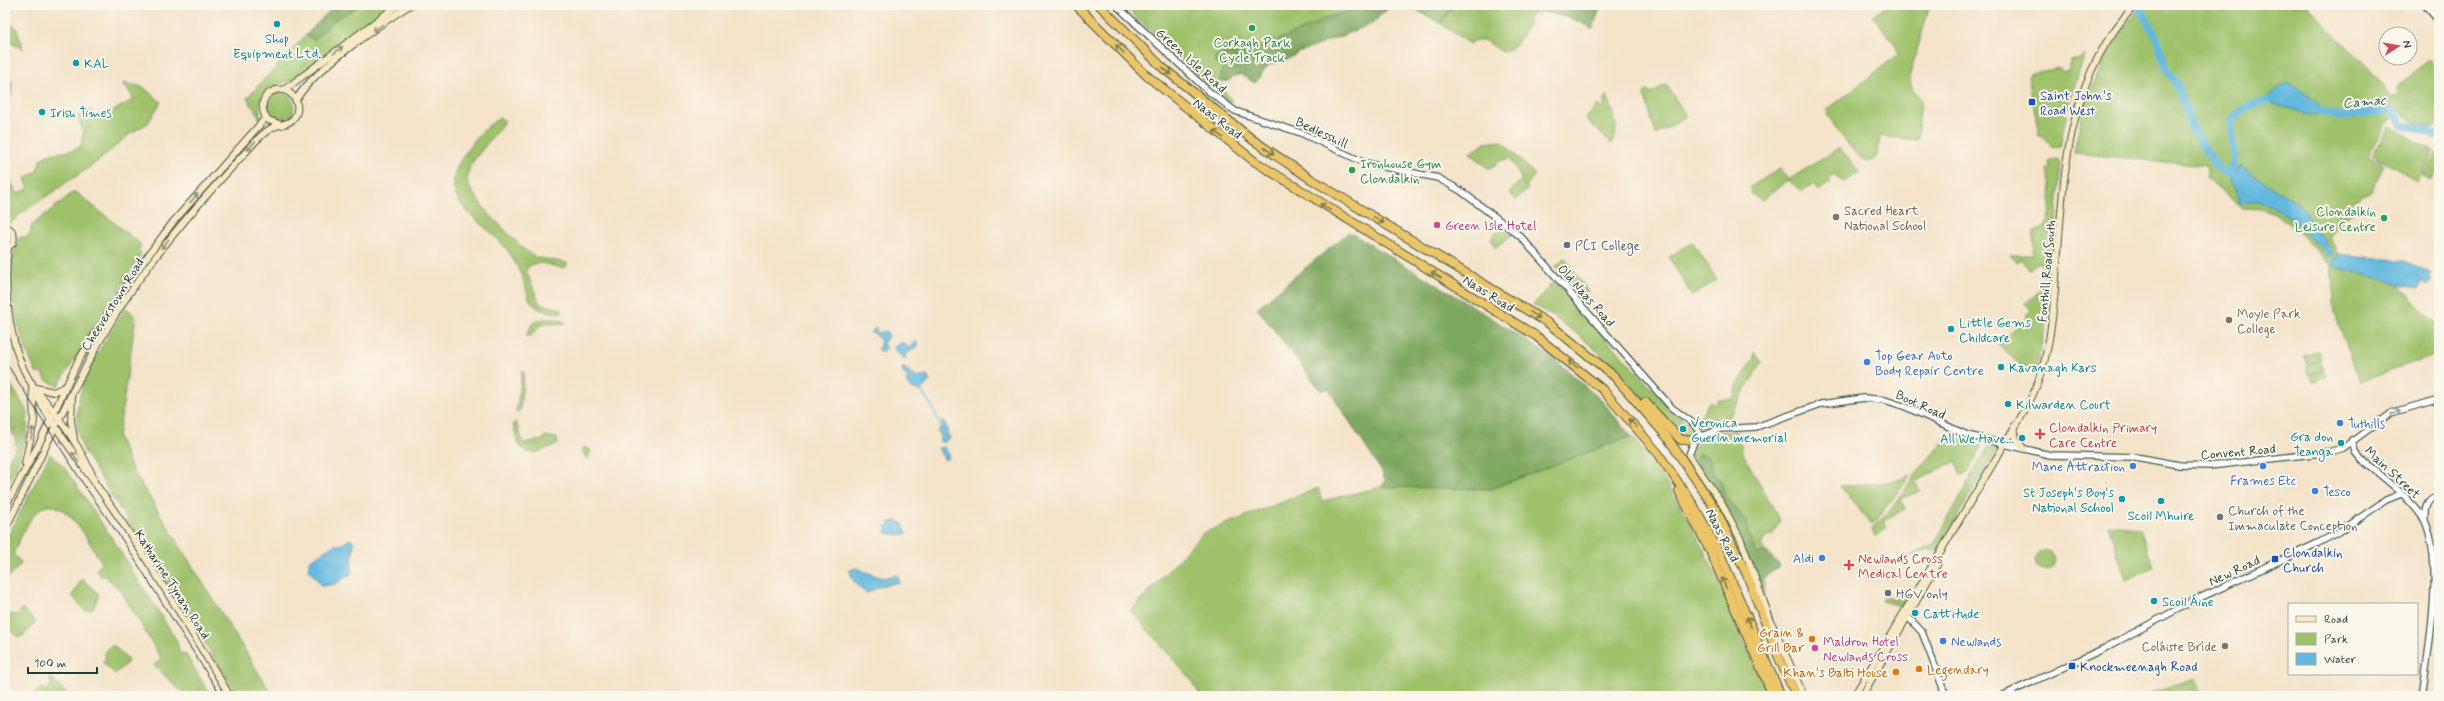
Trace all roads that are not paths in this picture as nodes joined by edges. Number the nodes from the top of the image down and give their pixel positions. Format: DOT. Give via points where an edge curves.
graph roads {
  1 [pos="398,5"];
  2 [pos="410,5"];
  3 [pos="1076,5"];
  4 [pos="1099,5"];
  5 [pos="1116,5"];
  6 [pos="2135,5"];
  7 [pos="2425,5"];
  8 [pos="2439,20"];
  9 [pos="284,90"];
  10 [pos="296,101"];
  11 [pos="265,117"];
  12 [pos="1260,120"];
  13 [pos="282,125"];
  14 [pos="1444,181"];
  15 [pos="5,227"];
  16 [pos="7,248"];
  17 [pos="6,256"];
  18 [pos="1614,376"];
  19 [pos="65,386"];
  20 [pos="35,387"];
  21 [pos="72,393"];
  22 [pos="2439,399"];
  23 [pos="53,410"];
  24 [pos="50,418"];
  25 [pos="60,420"];
  26 [pos="2014,426"];
  27 [pos="56,428"];
  28 [pos="1698,437"];
  29 [pos="1669,439"];
  30 [pos="2352,440"];
  31 [pos="2003,444"];
  32 [pos="75,445"];
  33 [pos="2342,448"];
  34 [pos="2024,449"];
  35 [pos="2355,452"];
  36 [pos="1658,453"];
  37 [pos="1689,455"];
  38 [pos="2136,457"];
  39 [pos="23,470"];
  40 [pos="96,485"];
  41 [pos="2393,487"];
  42 [pos="2400,492"];
  43 [pos="2439,496"];
  44 [pos="2386,500"];
  45 [pos="5,507"];
  46 [pos="2425,507"];
  47 [pos="2416,508"];
  48 [pos="2425,520"];
  49 [pos="5,529"];
  50 [pos="1953,532"];
  51 [pos="1757,586"];
  52 [pos="1908,617"];
  53 [pos="230,696"];
  54 [pos="1772,696"];
  55 [pos="1781,696"];
  56 [pos="1796,696"];
  57 [pos="1804,696"];
  58 [pos="1854,696"];
  59 [pos="1862,696"];
  60 [pos="1946,696"];
  61 [pos="2002,696"];
  62 [pos="2422,696"];
  9 -- 1 [label="main road, one-way"];
  2 -- 10 [label="main road, Cheeverstown Road, one-way" via="317,75 305,86"];
  36 -- 3 [label="highway, Naas Road, one-way" via="1602,390 1565,358 1536,336 1254,161 1146,75"];
  4 -- 18 [label="highway, Naas Road, one-way" via="1163,68 1253,140 1311,179 1548,323"];
  5 -- 12 [label="street, Green Isle Road" via="1220,101 1243,115"];
  6 -- 26 [label="main road, Fonthill Road South" via="2106,43 2078,103 2067,154 2048,353 2034,393"];
  7 -- 8 [label="street"];
  9 -- 10 [label="main road" via="294,96"];
  9 -- 11 [label="main road" via="268,94 262,105"];
  10 -- 13 [label="main road, Cheeverstown Road" via="297,113 294,118"];
  11 -- 13 [label="main road" via="272,123"];
  19 -- 11 [label="main road, Cheeverstown Road, one-way" via="93,336 144,260 178,216"];
  12 -- 14 [label="street, Bedlesshill" via="1301,133 1365,163"];
  13 -- 21 [label="main road, Cheeverstown Road, one-way" via="269,129 258,138 165,244 114,317"];
  14 -- 28 [label="street, Old Naas Road" via="1520,236 1672,408 1694,424"];
  15 -- 16 [label="main road" via="11,230 14,236 13,243"];
  16 -- 17 [label="main road"];
  17 -- 20 [label="main road" via="9,319 21,359"];
  18 -- 28 [label="highway" via="1635,391 1682,440"];
  18 -- 29 [label="highway, Naas Road"];
  19 -- 20 [label="main road" via="51,392"];
  19 -- 23 [label="main road, Cheeverstown Road"];
  20 -- 23 [label="main road, Katharine Tynan Road"];
  20 -- 24 [label="main road, Katharine Tynan Road" via="39,400"];
  39 -- 20 [label="main road, one-way" via="34,421"];
  21 -- 25 [label="main road, Cheeverstown Road"];
  21 -- 32 [label="main road" via="71,420"];
  30 -- 22 [label="street, one-way" via="2391,413"];
  23 -- 24 [label="main road, Cheeverstown Road"];
  23 -- 25 [label="main road, Katharine Tynan Road"];
  24 -- 27 [label="main road, Katharine Tynan Road"];
  24 -- 39 [label="main road, Cheeverstown Road"];
  25 -- 27 [label="main road, Cheeverstown Road"];
  25 -- 32 [label="main road, Katharine Tynan Road"];
  26 -- 31 [label="main road, Fonthill Road South"];
  26 -- 34 [label="main road" via="2016,439"];
  40 -- 27 [label="main road, Katharine Tynan Road, one-way"];
  27 -- 49 [label="main road, Cheeverstown Road"];
  28 -- 31 [label="street, Boot Road" via="1720,429 1756,427 1821,404 1864,398 1894,403 1956,432"];
  28 -- 37 [label="street"];
  29 -- 51 [label="highway" via="1685,457 1717,504 1735,536"];
  29 -- 56 [label="highway, Naas Road" via="1697,478 1731,541"];
  30 -- 33 [label="street"];
  30 -- 35 [label="street, Main Street"];
  31 -- 34 [label="street, Boot Road"];
  31 -- 50 [label="main road, Fonthill Road South"];
  32 -- 40 [label="main road, Katharine Tynan Road"];
  33 -- 35 [label="street, Main Street"];
  33 -- 38 [label="street, Convent Road" via="2325,453 2210,466 2179,465"];
  34 -- 38 [label="street, Boot Road" via="2055,455"];
  35 -- 41 [label="street, Main Street"];
  54 -- 36 [label="highway, one-way" via="1710,550"];
  55 -- 36 [label="highway, Naas Road, one-way" via="1718,549 1694,506"];
  37 -- 51 [label="main road" via="1731,521"];
  39 -- 45 [label="main road, Cheeverstown Road"];
  40 -- 53 [label="main road, Katharine Tynan Road"];
  41 -- 42 [label="street, Main Street"];
  41 -- 44 [label="street, New Road" via="2393,492"];
  42 -- 44 [label="street, New Road"];
  42 -- 47 [label="street, Main Street"];
  43 -- 46 [label="street" via="2430,500"];
  44 -- 61 [label="street, New Road" via="2339,532"];
  46 -- 47 [label="street"];
  46 -- 48 [label="street"];
  47 -- 48 [label="street, Main Street"];
  48 -- 62 [label="street" via="2434,542 2438,563 2432,633"];
  50 -- 52 [label="main road, Fonthill Road South" via="1948,546"];
  50 -- 58 [label="main road, Fonthill Road South"];
  51 -- 57 [label="main road"];
  52 -- 59 [label="main road, Fonthill Road South"];
  52 -- 60 [label="street" via="1922,632"];
}
